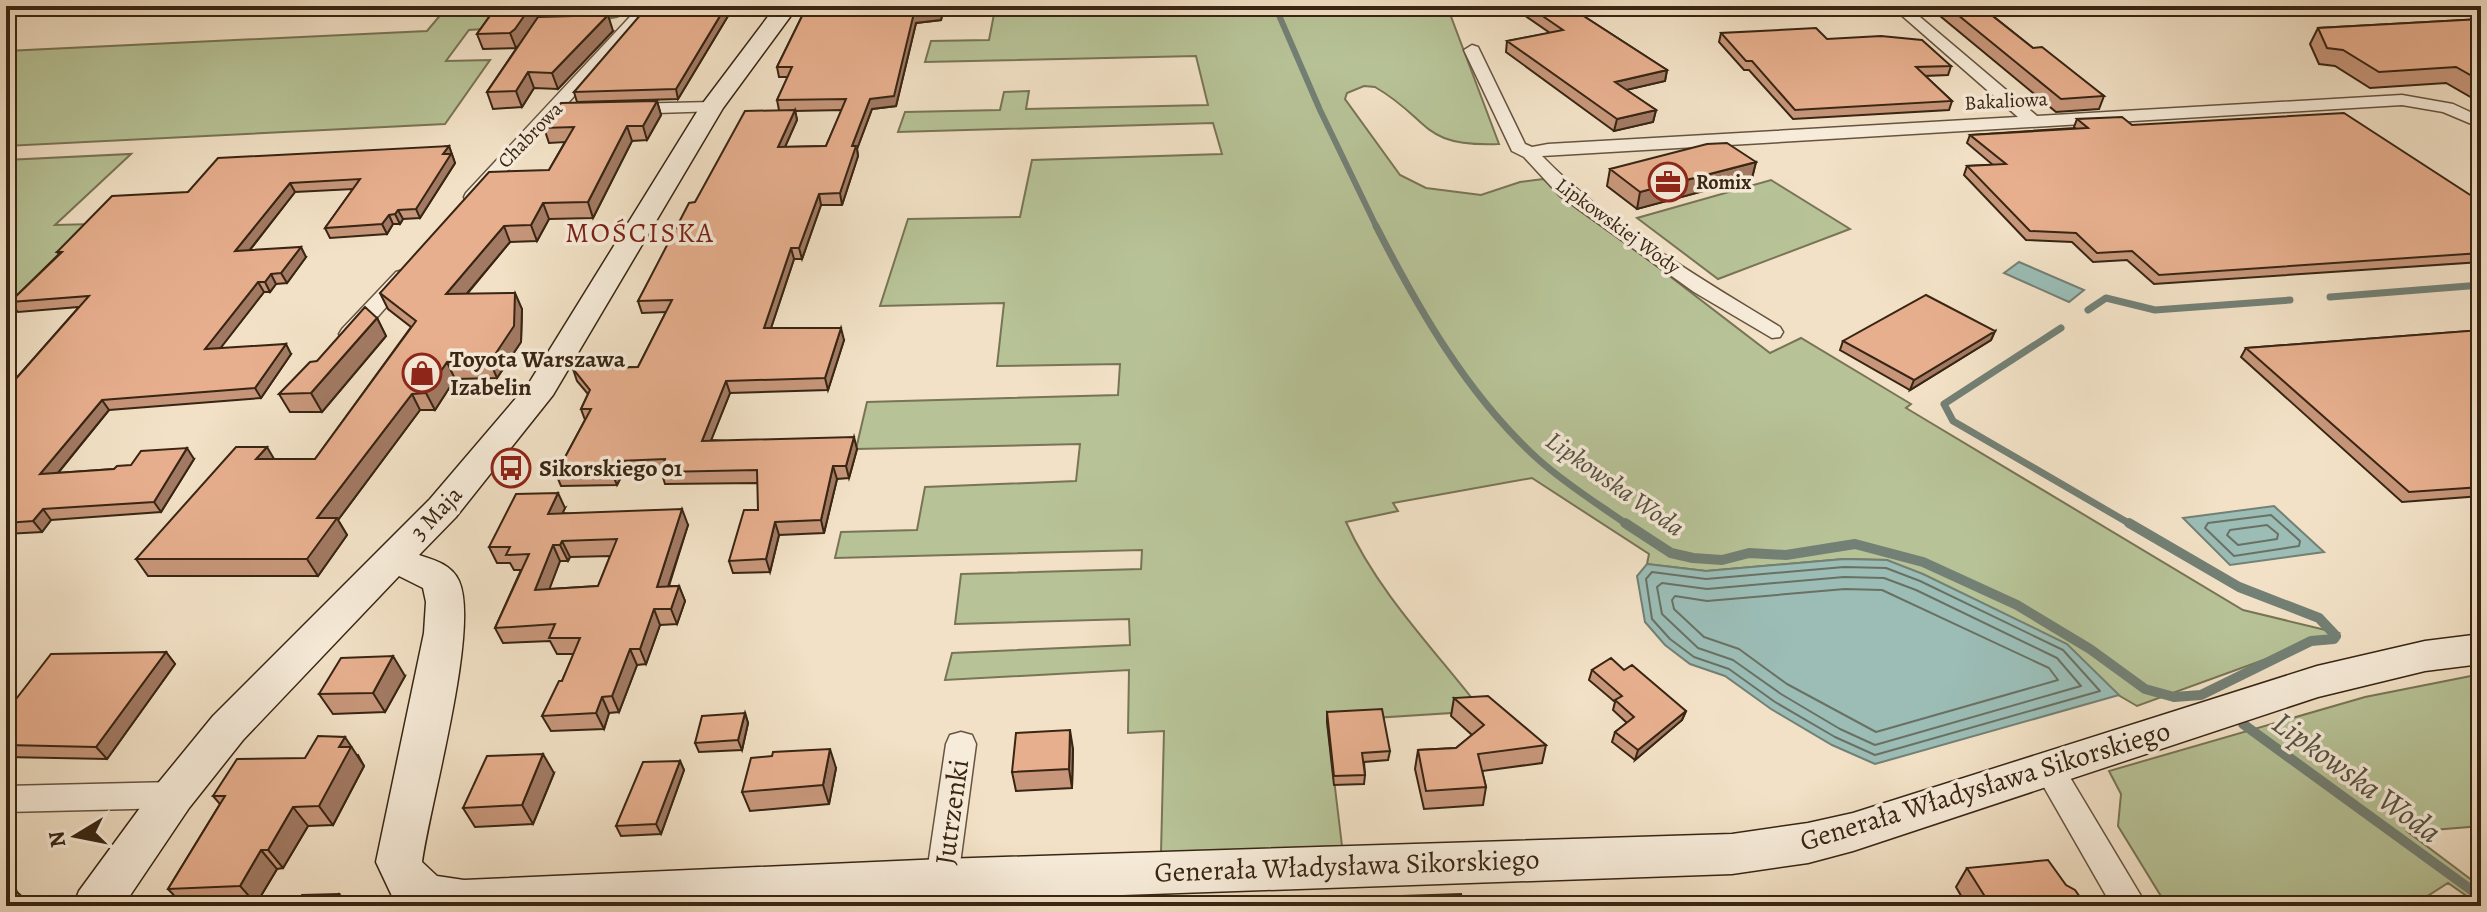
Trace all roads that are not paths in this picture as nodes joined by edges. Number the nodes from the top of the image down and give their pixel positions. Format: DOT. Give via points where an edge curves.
graph roads {
  1 [pos="648,6"];
  2 [pos="787,6"];
  3 [pos="1898,6"];
  4 [pos="1472,50"];
  5 [pos="712,107"];
  6 [pos="602,109"];
  7 [pos="2033,121"];
  8 [pos="2481,123"];
  9 [pos="1530,153"];
  10 [pos="463,209"];
  11 [pos="422,255"];
  12 [pos="1772,332"];
  13 [pos="338,349"];
  14 [pos="391,559"];
  15 [pos="2481,649"];
  16 [pos="961,744"];
  17 [pos="2048,768"];
  18 [pos="174,795"];
  19 [pos="6,799"];
  20 [pos="942,879"];
  21 [pos="96,906"];
  22 [pos="2130,906"];
  1 -- 10 [label="street, Chabrowa" via="562,110 535,127"];
  2 -- 5 [label="main road, 3 Maja"];
  3 -- 7 [label="street"];
  4 -- 9 [label="street, Lipkowskiej Wody" via="1518,147"];
  5 -- 6 [label="street"];
  5 -- 14 [label="main road, 3 Maja" via="542,388 443,508"];
  7 -- 8 [label="street, Bakaliowa" via="2402,100 2447,108"];
  7 -- 9 [label="street, Bakaliowa"];
  9 -- 12 [label="street, Lipkowskiej Wody" via="1567,192"];
  11 -- 13 [label="street"];
  14 -- 18 [label="main road, 3 Maja" via="228,728"];
  14 -- 20 [label="main road, Generała Władysława Sikorskiego" via="436,579 446,606 399,862 403,878 415,890 464,901"];
  15 -- 17 [label="main road, Generała Władysława Sikorskiego" via="2425,656 2317,682"];
  16 -- 20 [label="street, Jutrzenki"];
  17 -- 20 [label="main road, Generała Władysława Sikorskiego" via="1831,838 1732,854"];
  17 -- 22 [label="street"];
  18 -- 19 [label="street"];
  18 -- 21 [label="main road, 3 Maja"];
}
